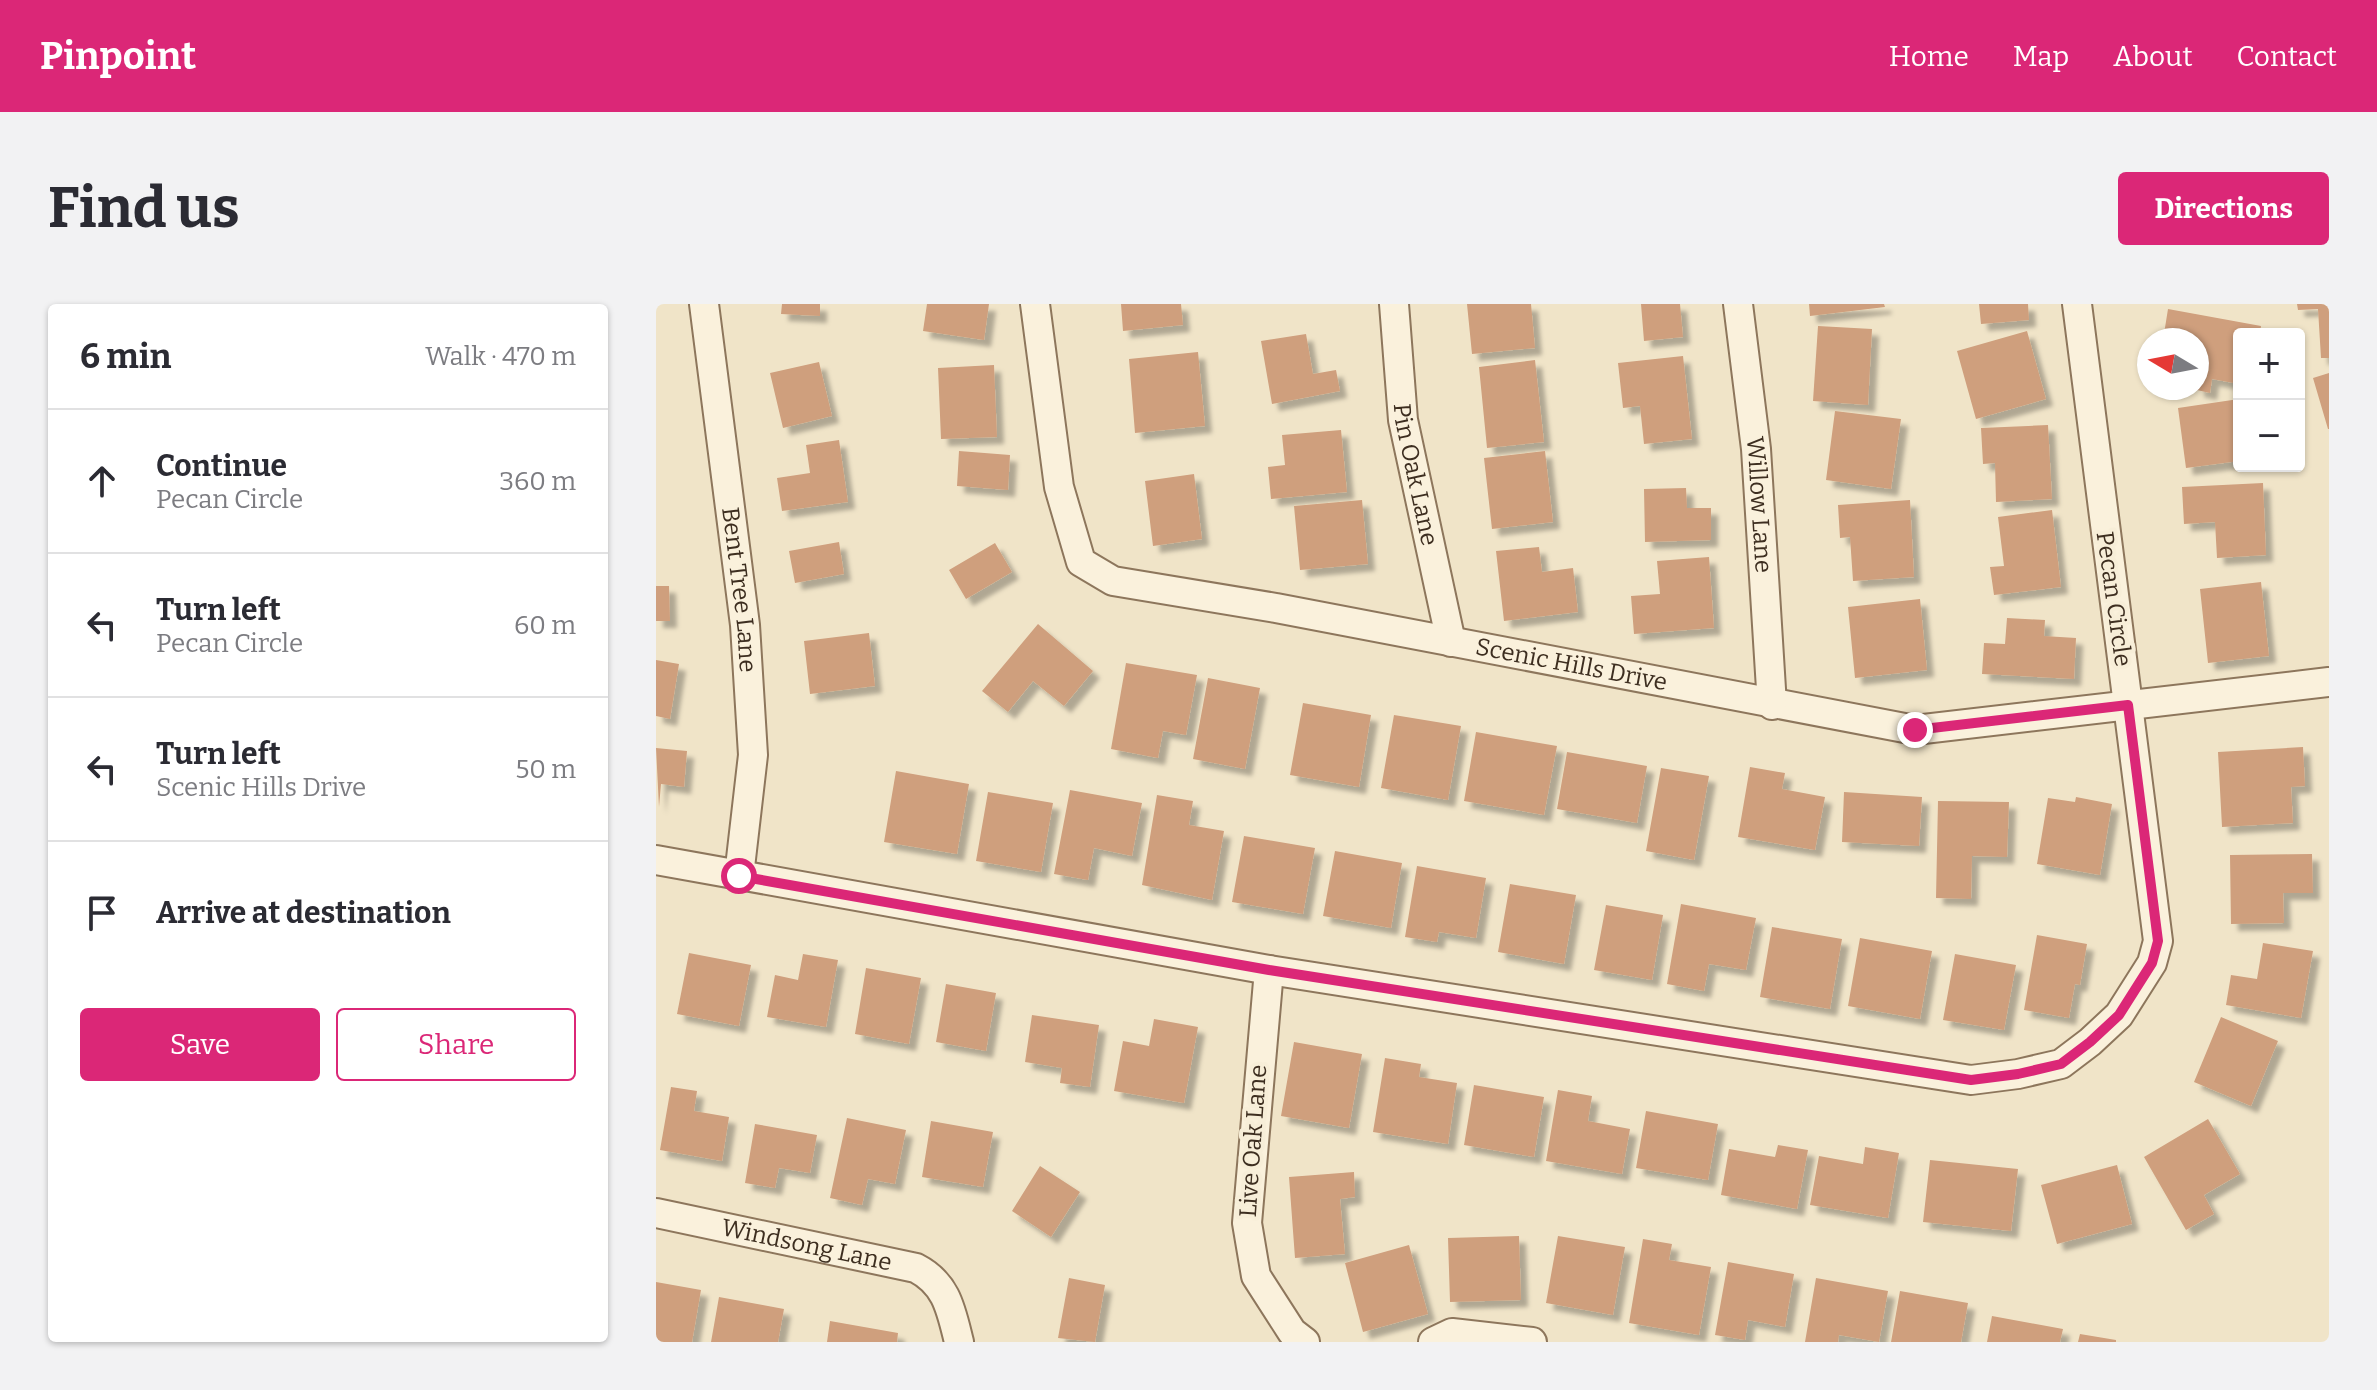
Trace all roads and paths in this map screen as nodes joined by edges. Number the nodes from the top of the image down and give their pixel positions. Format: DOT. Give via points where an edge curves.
graph roads {
  1 [pos="704,304"];
  2 [pos="1035,304"];
  3 [pos="1394,304"];
  4 [pos="1738,304"];
  5 [pos="2077,304"];
  6 [pos="1451,642"];
  7 [pos="2329,682"];
  8 [pos="1772,705"];
  9 [pos="2128,705"];
  10 [pos="656,860"];
  11 [pos="739,876"];
  12 [pos="1269,970"];
  13 [pos="656,1213"];
  14 [pos="959,1342"];
  15 [pos="1305,1342"];
  16 [pos="1433,1342"];
  17 [pos="1532,1342"];
  1 -- 11 [label="street, Bent Tree Lane" via="747,654 753,755"];
  2 -- 6 [label="street, Scenic Hills Drive" via="1059,487 1081,562 1113,581"];
  3 -- 6 [label="street, Pin Oak Lane" via="1403,420"];
  4 -- 8 [label="street, Willow Lane" via="1756,449"];
  5 -- 9 [label="street, Pecan Circle"];
  6 -- 8 [label="street, Scenic Hills Drive"];
  7 -- 9 [label="street, Scenic Hills Drive"];
  8 -- 9 [label="street, Scenic Hills Drive" via="1915,730"];
  9 -- 12 [label="street, Pecan Circle" via="2158,941 2152,963 2119,1015 2061,1064 1971,1080"];
  10 -- 11 [label="street, Pecan Circle"];
  11 -- 12 [label="street, Pecan Circle"];
  12 -- 15 [label="street, Live Oak Lane" via="1247,1223 1256,1276 1292,1332"];
  13 -- 14 [label="street, Windsong Lane" via="916,1268 930,1275 948,1297"];
  16 -- 17 [label="street" via="1452,1333"];
}
